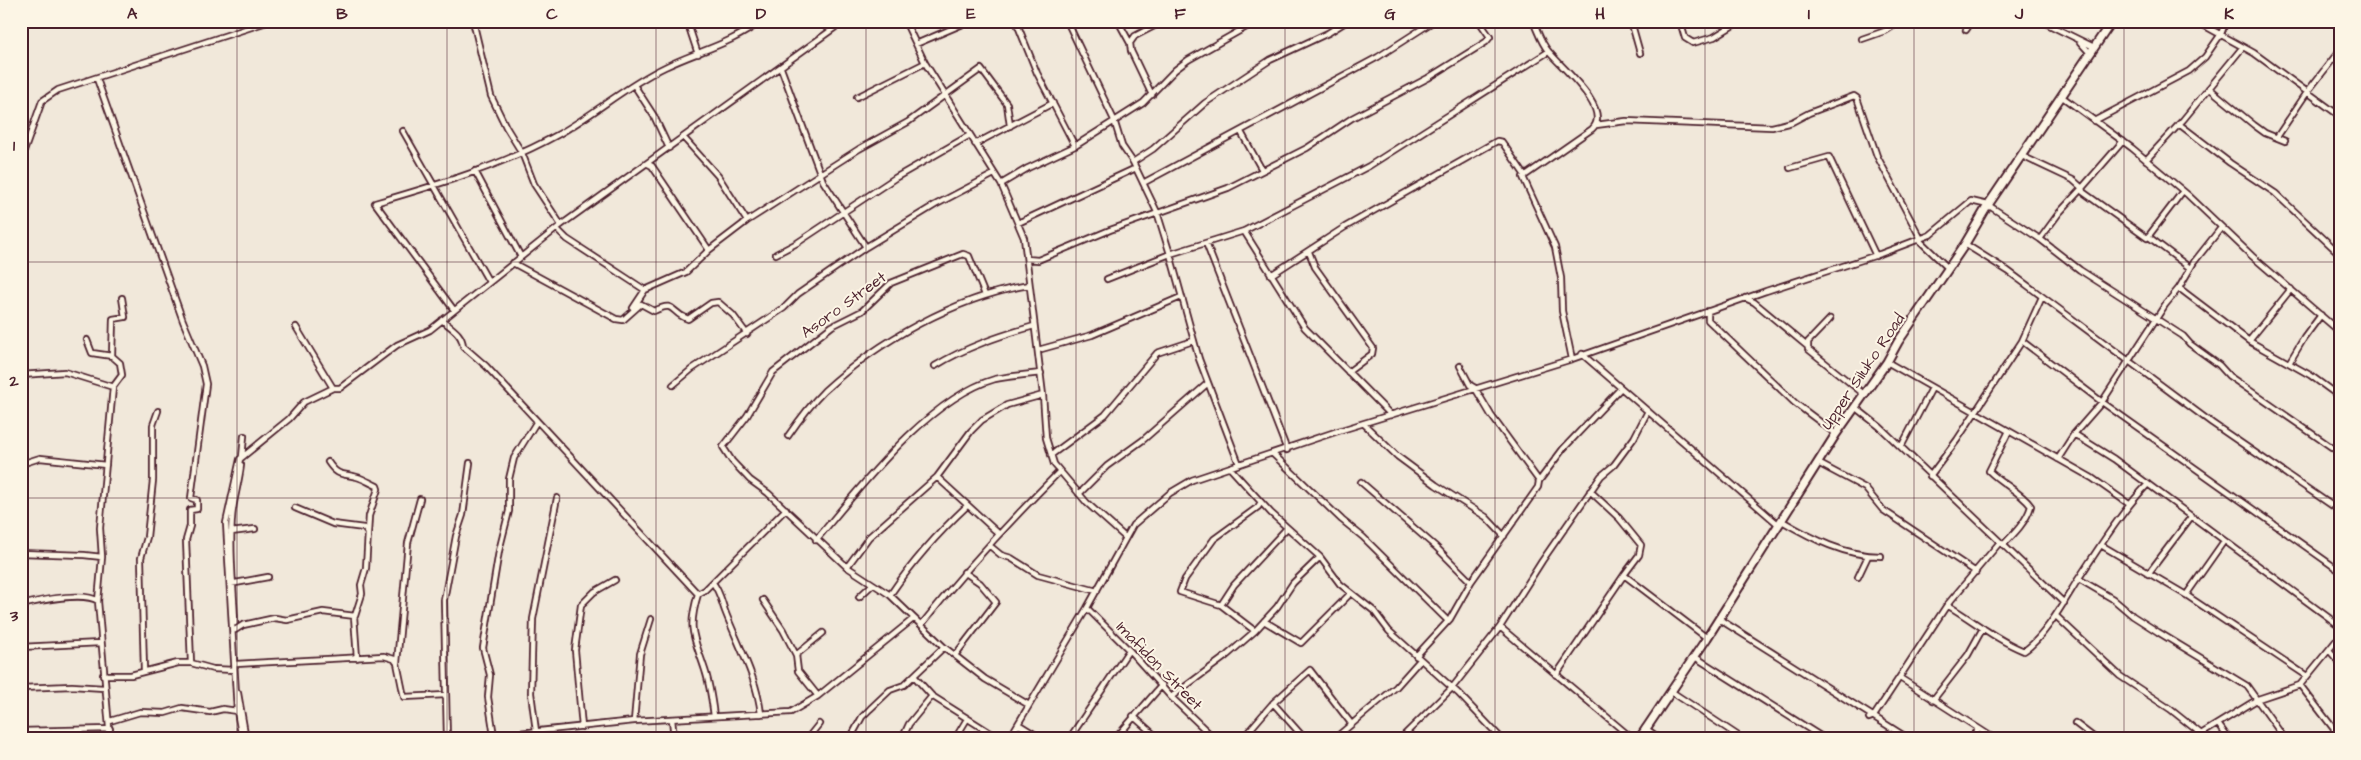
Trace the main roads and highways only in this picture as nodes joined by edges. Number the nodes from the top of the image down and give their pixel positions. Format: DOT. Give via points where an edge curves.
graph roads {
  1 [pos="2112,21"];
  2 [pos="1639,739"];
  1 -- 2 [label="main road, Upper Siluko Road" via="1898,342 1888,362 1836,434"];
}
